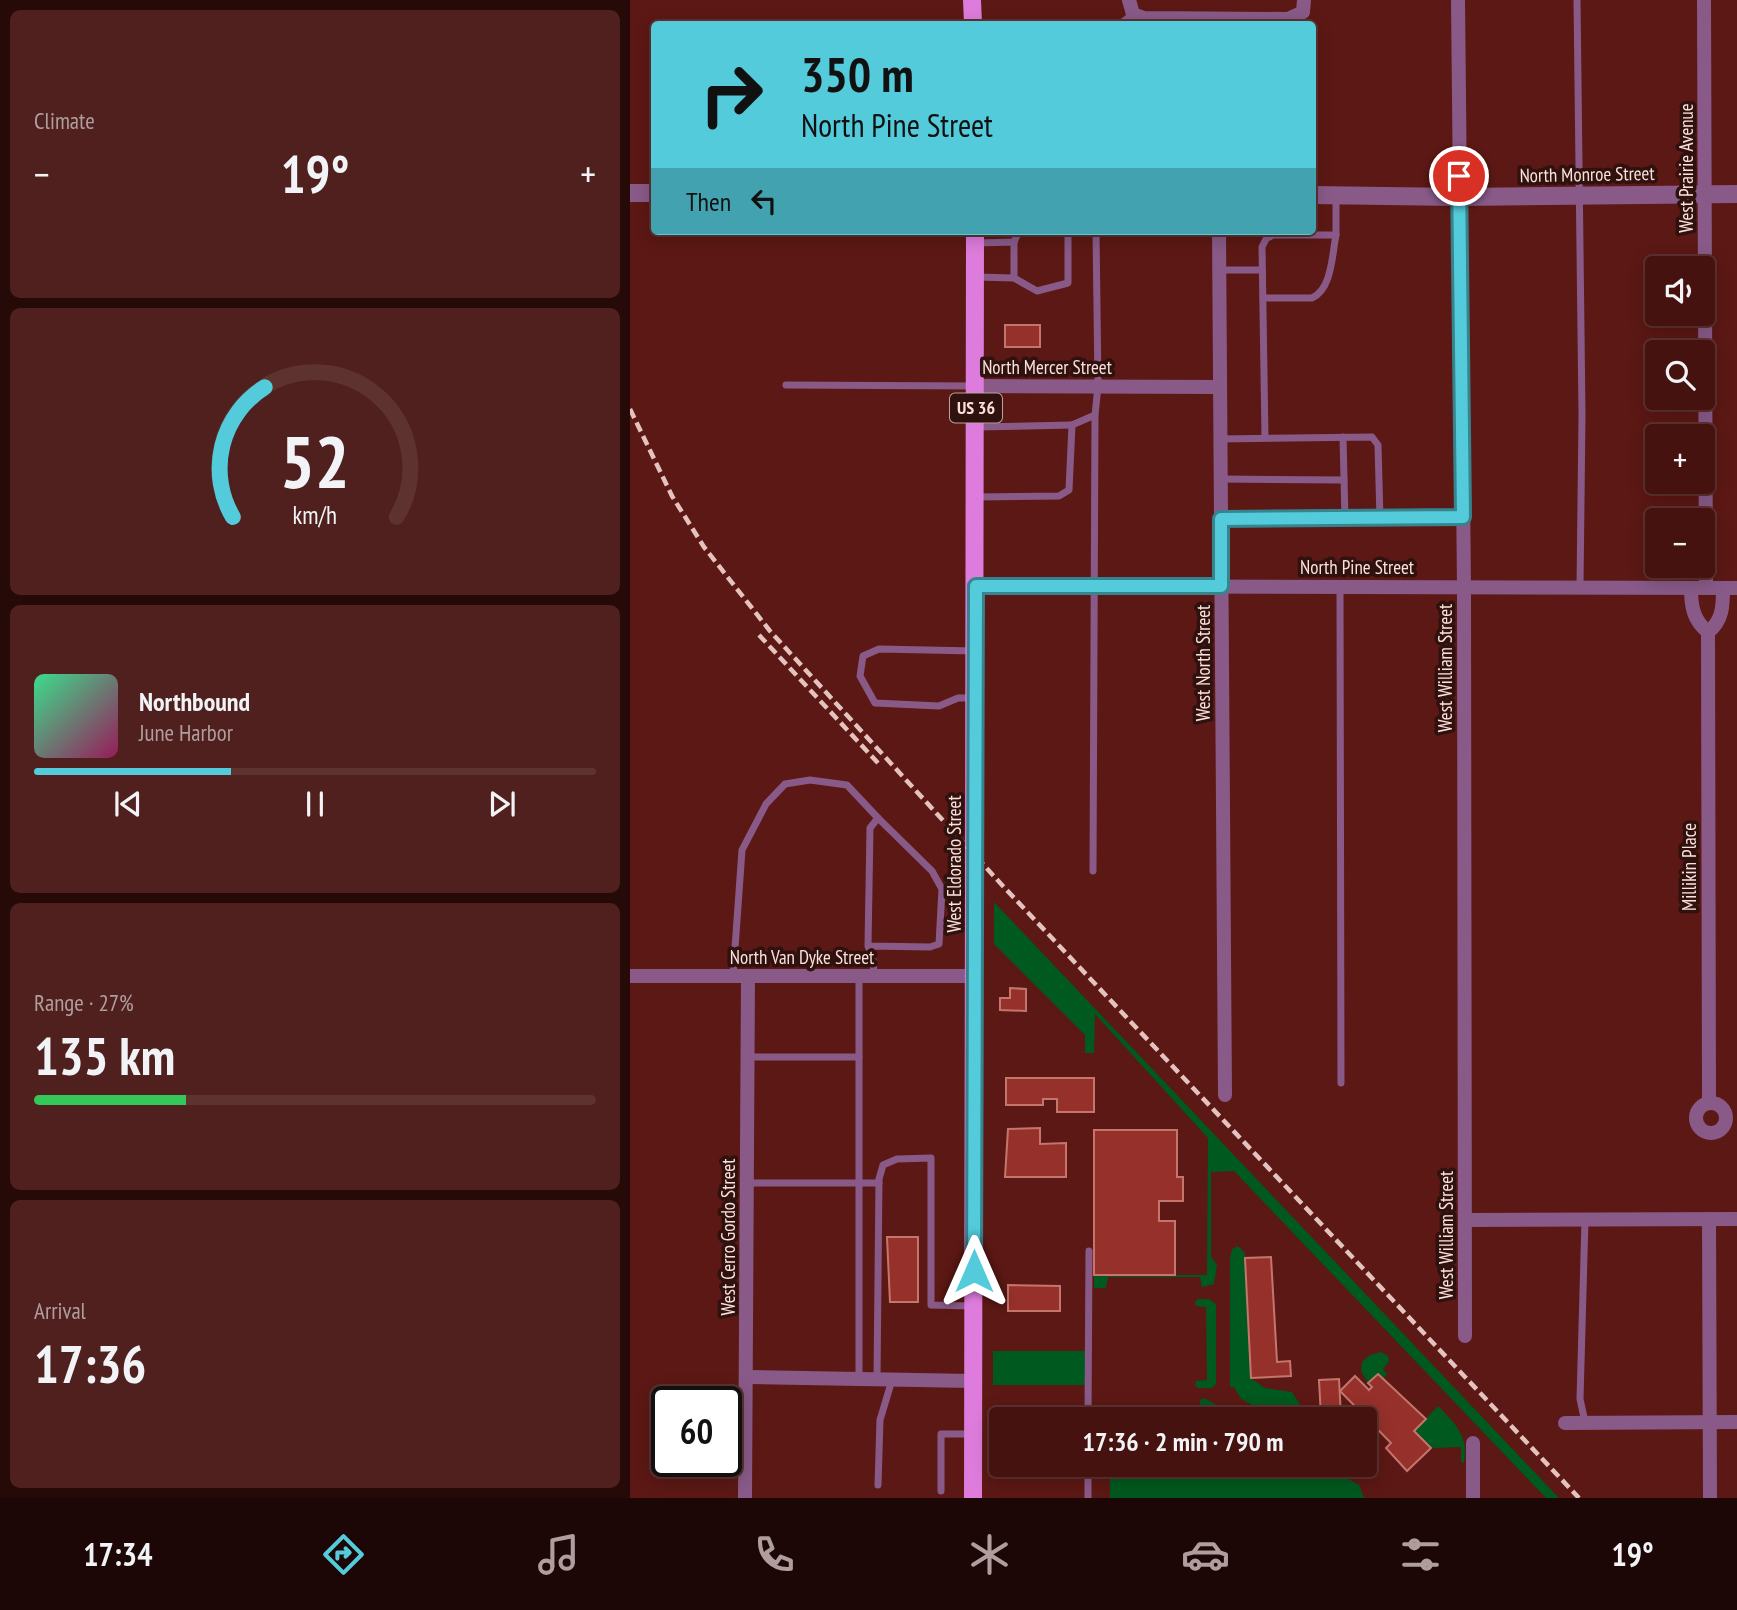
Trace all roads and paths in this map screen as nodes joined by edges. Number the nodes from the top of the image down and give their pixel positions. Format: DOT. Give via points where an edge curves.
graph roads {
  1 [pos="972,0"];
  2 [pos="1304,0"];
  3 [pos="1458,0"];
  4 [pos="1577,0"];
  5 [pos="1704,0"];
  6 [pos="1131,7"];
  7 [pos="973,21"];
  8 [pos="1200,21"];
  9 [pos="1241,21"];
  10 [pos="630,193"];
  11 [pos="651,193"];
  12 [pos="1706,194"];
  13 [pos="1737,194"];
  14 [pos="1316,195"];
  15 [pos="1336,195"];
  16 [pos="1580,195"];
  17 [pos="1459,197"];
  18 [pos="1017,235"];
  19 [pos="1069,235"];
  20 [pos="1096,235"];
  21 [pos="1219,235"];
  22 [pos="1336,235"];
  23 [pos="975,237"];
  24 [pos="1014,242"];
  25 [pos="1219,270"];
  26 [pos="1262,270"];
  27 [pos="975,277"];
  28 [pos="1014,278"];
  29 [pos="1263,298"];
  30 [pos="786,385"];
  31 [pos="976,386"];
  32 [pos="1098,386"];
  33 [pos="1219,387"];
  34 [pos="1095,415"];
  35 [pos="1072,425"];
  36 [pos="976,427"];
  37 [pos="1265,437"];
  38 [pos="1343,437"];
  39 [pos="1219,439"];
  40 [pos="1220,479"];
  41 [pos="1344,480"];
  42 [pos="976,496"];
  43 [pos="1463,517"];
  44 [pos="1221,519"];
  45 [pos="1345,519"];
  46 [pos="1380,519"];
  47 [pos="976,586"];
  48 [pos="1096,586"];
  49 [pos="1221,586"];
  50 [pos="1340,587"];
  51 [pos="1464,587"];
  52 [pos="1580,588"];
  53 [pos="1691,588"];
  54 [pos="1706,588"];
  55 [pos="1730,588"];
  56 [pos="1708,632"];
  57 [pos="976,651"];
  58 [pos="976,698"];
  59 [pos="878,818"];
  60 [pos="1093,871"];
  61 [pos="868,946"];
  62 [pos="975,975"];
  63 [pos="630,976"];
  64 [pos="740,976"];
  65 [pos="867,976"];
  66 [pos="748,1057"];
  67 [pos="859,1057"];
  68 [pos="1341,1083"];
  69 [pos="1225,1095"];
  70 [pos="1709,1103"];
  71 [pos="747,1183"];
  72 [pos="858,1183"];
  73 [pos="879,1183"];
  74 [pos="1709,1219"];
  75 [pos="1737,1219"];
  76 [pos="1466,1220"];
  77 [pos="1585,1220"];
  78 [pos="1088,1251"];
  79 [pos="974,1306"];
  80 [pos="1465,1336"];
  81 [pos="747,1377"];
  82 [pos="859,1379"];
  83 [pos="877,1379"];
  84 [pos="893,1380"];
  85 [pos="974,1381"];
  86 [pos="1088,1407"];
  87 [pos="1710,1422"];
  88 [pos="1737,1422"];
  89 [pos="1565,1423"];
  90 [pos="1585,1423"];
  91 [pos="974,1434"];
  92 [pos="1473,1443"];
  93 [pos="1088,1477"];
  94 [pos="878,1485"];
  95 [pos="941,1490"];
  96 [pos="746,1498"];
  97 [pos="973,1498"];
  98 [pos="1088,1498"];
  99 [pos="1473,1498"];
  100 [pos="1710,1498"];
  1 -- 7 [label="main road"];
  2 -- 9 [label="street" via="1299,16"];
  3 -- 17 [label="street, West William Street"];
  4 -- 16 [label="lane"];
  5 -- 12 [label="street, West Prairie Avenue"];
  6 -- 8 [label="street" via="1144,18"];
  10 -- 11 [label="street"];
  12 -- 13 [label="street, North Monroe Street"];
  12 -- 16 [label="street, North Monroe Street"];
  12 -- 54 [label="street, West Prairie Avenue"];
  14 -- 15 [label="street, North Monroe Street"];
  15 -- 17 [label="street, North Monroe Street"];
  15 -- 22 [label="lane"];
  16 -- 17 [label="street, North Monroe Street"];
  16 -- 52 [label="lane"];
  17 -- 43 [label="street, West William Street"];
  18 -- 24 [label="lane"];
  19 -- 28 [label="lane" via="1068,283 1037,291"];
  20 -- 32 [label="lane"];
  21 -- 25 [label="street, West North Street"];
  22 -- 26 [label="lane" via="1273,235 1262,247"];
  22 -- 29 [label="lane" via="1325,288 1318,295"];
  23 -- 24 [label="lane"];
  23 -- 27 [label="main road, West Eldorado Street / US 36"];
  24 -- 28 [label="lane"];
  25 -- 26 [label="lane"];
  25 -- 33 [label="street, West North Street"];
  26 -- 29 [label="lane"];
  27 -- 28 [label="lane"];
  27 -- 31 [label="main road, West Eldorado Street / US 36"];
  29 -- 37 [label="lane"];
  30 -- 31 [label="lane, North Mercer Street"];
  31 -- 32 [label="street, North Mercer Street"];
  31 -- 36 [label="main road, West Eldorado Street / US 36"];
  32 -- 33 [label="street, North Mercer Street"];
  32 -- 34 [label="lane"];
  33 -- 39 [label="street, West North Street"];
  34 -- 35 [label="lane"];
  34 -- 48 [label="lane"];
  35 -- 36 [label="lane"];
  35 -- 42 [label="lane" via="1069,490 1059,496"];
  36 -- 42 [label="main road, West Eldorado Street / US 36"];
  37 -- 38 [label="lane"];
  37 -- 39 [label="lane"];
  38 -- 41 [label="lane"];
  38 -- 46 [label="lane" via="1372,437 1378,445"];
  39 -- 40 [label="street, West North Street"];
  40 -- 41 [label="lane"];
  40 -- 44 [label="street, West North Street"];
  41 -- 45 [label="lane"];
  42 -- 47 [label="main road, West Eldorado Street / US 36"];
  43 -- 46 [label="lane"];
  43 -- 51 [label="street, West William Street"];
  44 -- 45 [label="lane"];
  44 -- 49 [label="street, West North Street"];
  45 -- 46 [label="lane"];
  47 -- 48 [label="street, North Pine Street"];
  47 -- 57 [label="main road, West Eldorado Street / US 36"];
  48 -- 49 [label="street, North Pine Street"];
  48 -- 60 [label="lane"];
  49 -- 50 [label="street, North Pine Street"];
  49 -- 69 [label="street, West North Street"];
  50 -- 51 [label="street, North Pine Street"];
  50 -- 68 [label="lane"];
  51 -- 52 [label="street, North Pine Street"];
  51 -- 76 [label="street, West William Street"];
  52 -- 53 [label="street, North Pine Street"];
  53 -- 54 [label="street, North Pine Street"];
  53 -- 56 [label="street, Millikin Place" via="1692,609"];
  54 -- 55 [label="street, North Pine Street"];
  55 -- 56 [label="street, Millikin Place" via="1721,614"];
  56 -- 70 [label="street, Millikin Place"];
  57 -- 58 [label="main road, West Eldorado Street / US 36"];
  57 -- 58 [label="lane" via="879,649 863,656 860,676 874,704 939,706 958,698"];
  58 -- 62 [label="main road, West Eldorado Street / US 36"];
  59 -- 61 [label="lane" via="870,828"];
  59 -- 61 [label="lane" via="932,871 942,889 939,944"];
  59 -- 64 [label="lane" via="847,785 810,780 785,783 766,804 742,850"];
  61 -- 65 [label="lane" via="873,959"];
  62 -- 65 [label="street, North Van Dyke Street"];
  62 -- 79 [label="main road, West Eldorado Street / US 36"];
  63 -- 64 [label="street, North Van Dyke Street"];
  64 -- 65 [label="street, North Van Dyke Street"];
  64 -- 66 [label="street, West Cerro Gordo Street"];
  65 -- 67 [label="lane"];
  66 -- 67 [label="lane"];
  66 -- 71 [label="street, West Cerro Gordo Street"];
  67 -- 72 [label="lane"];
  71 -- 72 [label="lane"];
  71 -- 81 [label="street, West Cerro Gordo Street"];
  72 -- 73 [label="lane"];
  72 -- 82 [label="lane"];
  73 -- 79 [label="lane" via="883,1165 897,1159 931,1158 931,1305"];
  73 -- 83 [label="lane"];
  74 -- 75 [label="street"];
  74 -- 77 [label="street"];
  74 -- 87 [label="street"];
  76 -- 77 [label="street"];
  76 -- 80 [label="street, West William Street"];
  77 -- 90 [label="lane" via="1580,1399"];
  78 -- 86 [label="lane"];
  79 -- 85 [label="main road, West Eldorado Street / US 36"];
  81 -- 82 [label="street"];
  81 -- 96 [label="street, West Cerro Gordo Street"];
  82 -- 83 [label="street"];
  83 -- 84 [label="street"];
  84 -- 85 [label="street"];
  84 -- 94 [label="lane" via="880,1420"];
  85 -- 91 [label="main road, West Eldorado Street / US 36"];
  87 -- 88 [label="street"];
  87 -- 90 [label="street"];
  87 -- 100 [label="street"];
  89 -- 90 [label="street"];
  91 -- 95 [label="lane" via="942,1434"];
  91 -- 97 [label="main road, West Eldorado Street / US 36"];
  92 -- 99 [label="street"];
  93 -- 98 [label="lane"];
}
